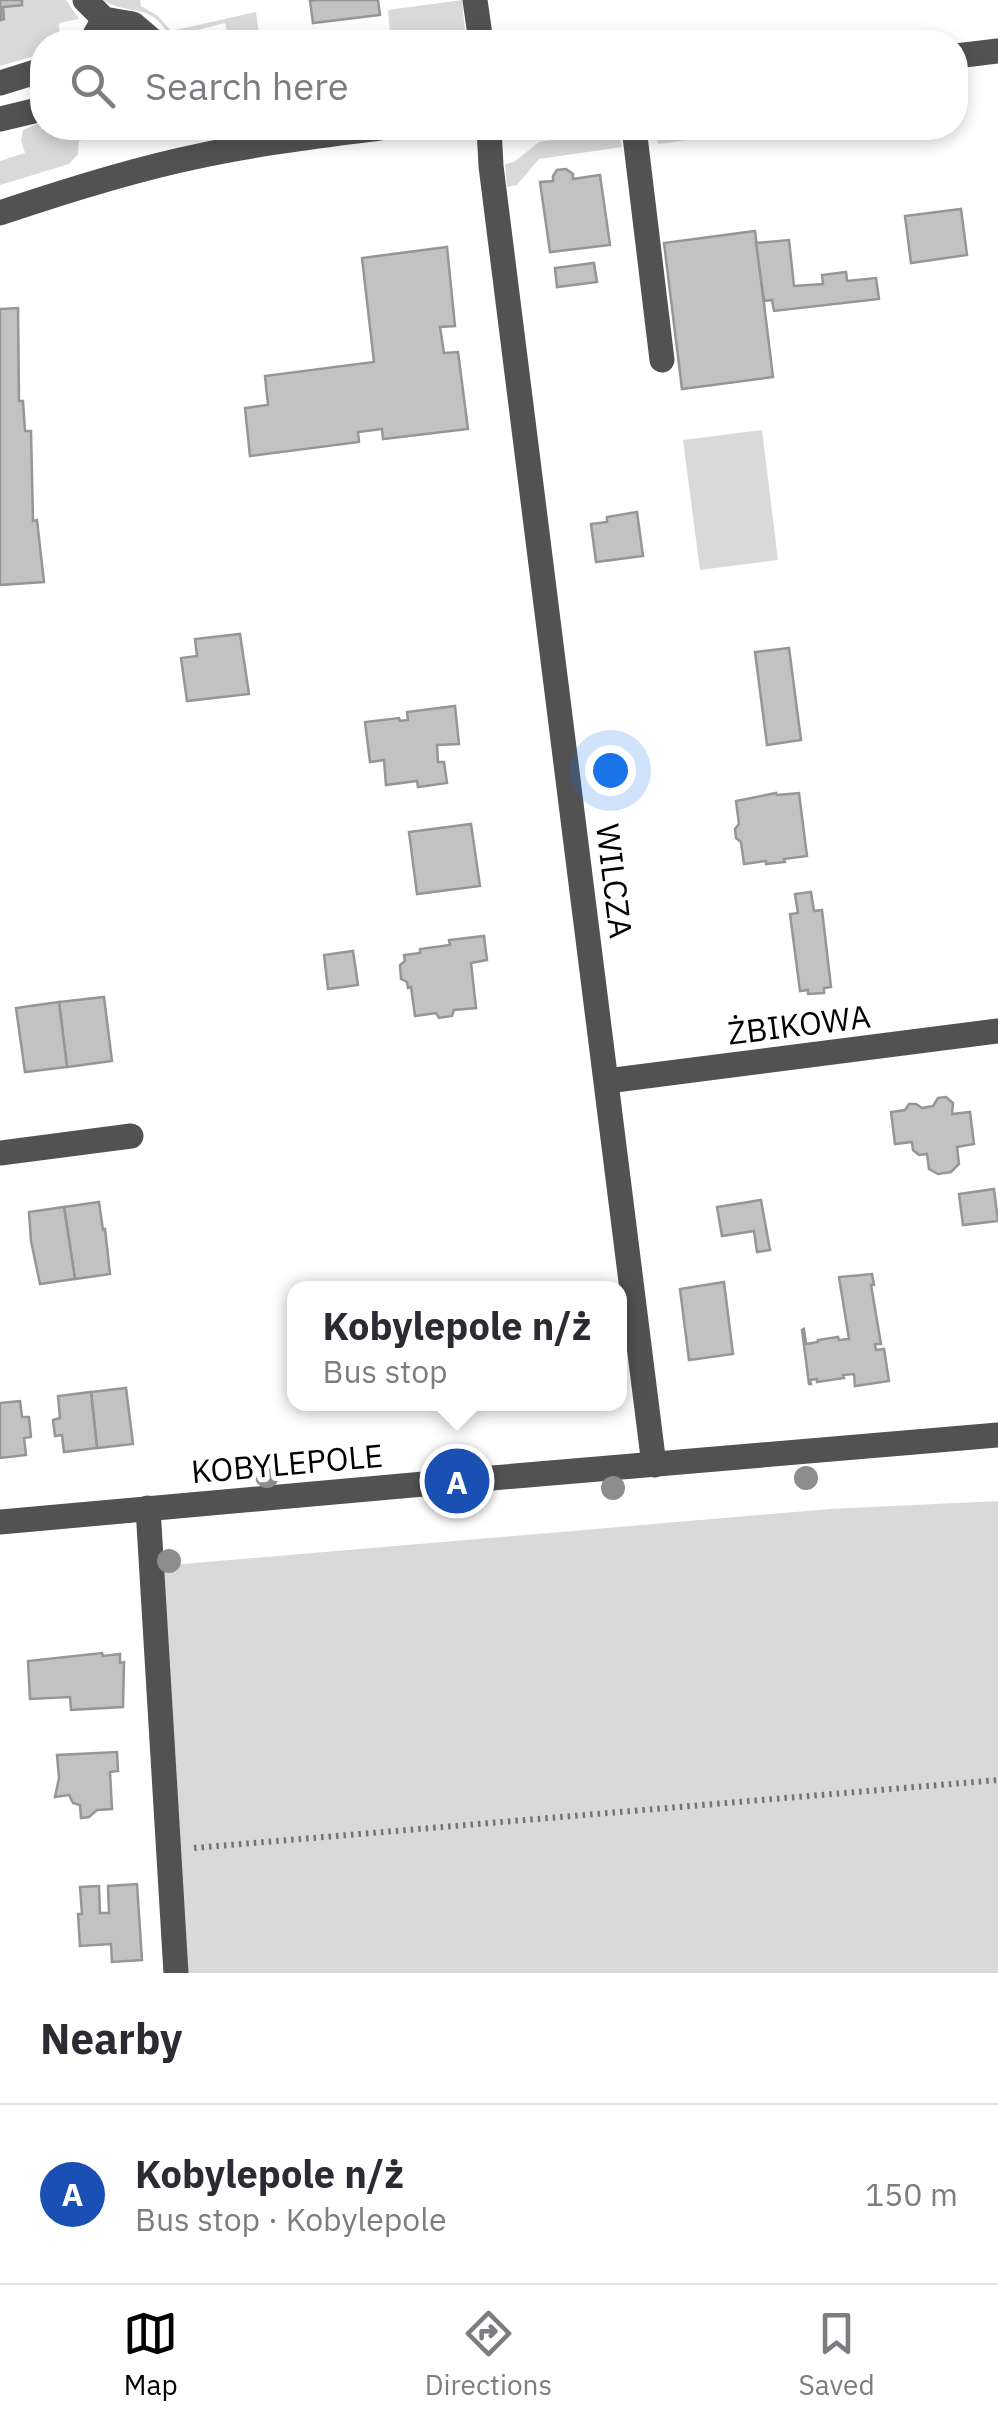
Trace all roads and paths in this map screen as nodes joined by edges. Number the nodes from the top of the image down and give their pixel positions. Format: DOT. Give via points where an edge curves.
graph roads {
  1 [pos="85,0"];
  2 [pos="475,0"];
  3 [pos="104,19"];
  4 [pos="97,30"];
  5 [pos="140,30"];
  6 [pos="479,30"];
  7 [pos="998,50"];
  8 [pos="968,54"];
  9 [pos="30,74"];
  10 [pos="0,84"];
  11 [pos="30,111"];
  12 [pos="0,119"];
  13 [pos="286,140"];
  14 [pos="490,140"];
  15 [pos="635,140"];
  16 [pos="0,212"];
  17 [pos="662,360"];
  18 [pos="998,1031"];
  19 [pos="607,1081"];
  20 [pos="131,1136"];
  21 [pos="0,1153"];
  22 [pos="998,1435"];
  23 [pos="654,1464"];
  24 [pos="148,1508"];
  25 [pos="0,1522"];
  26 [pos="998,1780"];
  27 [pos="188,1848"];
  28 [pos="176,1973"];
  1 -- 3 [label="street"];
  2 -- 6 [label="street"];
  3 -- 4 [label="street"];
  3 -- 5 [label="street"];
  7 -- 8 [label="street"];
  9 -- 10 [label="street"];
  11 -- 12 [label="street"];
  13 -- 16 [label="street" via="128,173"];
  14 -- 19 [label="street, WILCZA"];
  15 -- 17 [label="street"];
  18 -- 19 [label="street, ŻBIKOWA"];
  19 -- 23 [label="street, WILCZA"];
  20 -- 21 [label="street"];
  22 -- 23 [label="street, KOBYLEPOLE"];
  23 -- 24 [label="street, KOBYLEPOLE"];
  24 -- 25 [label="street, KOBYLEPOLE"];
  24 -- 28 [label="street"];
  26 -- 27 [label="path"];
}
